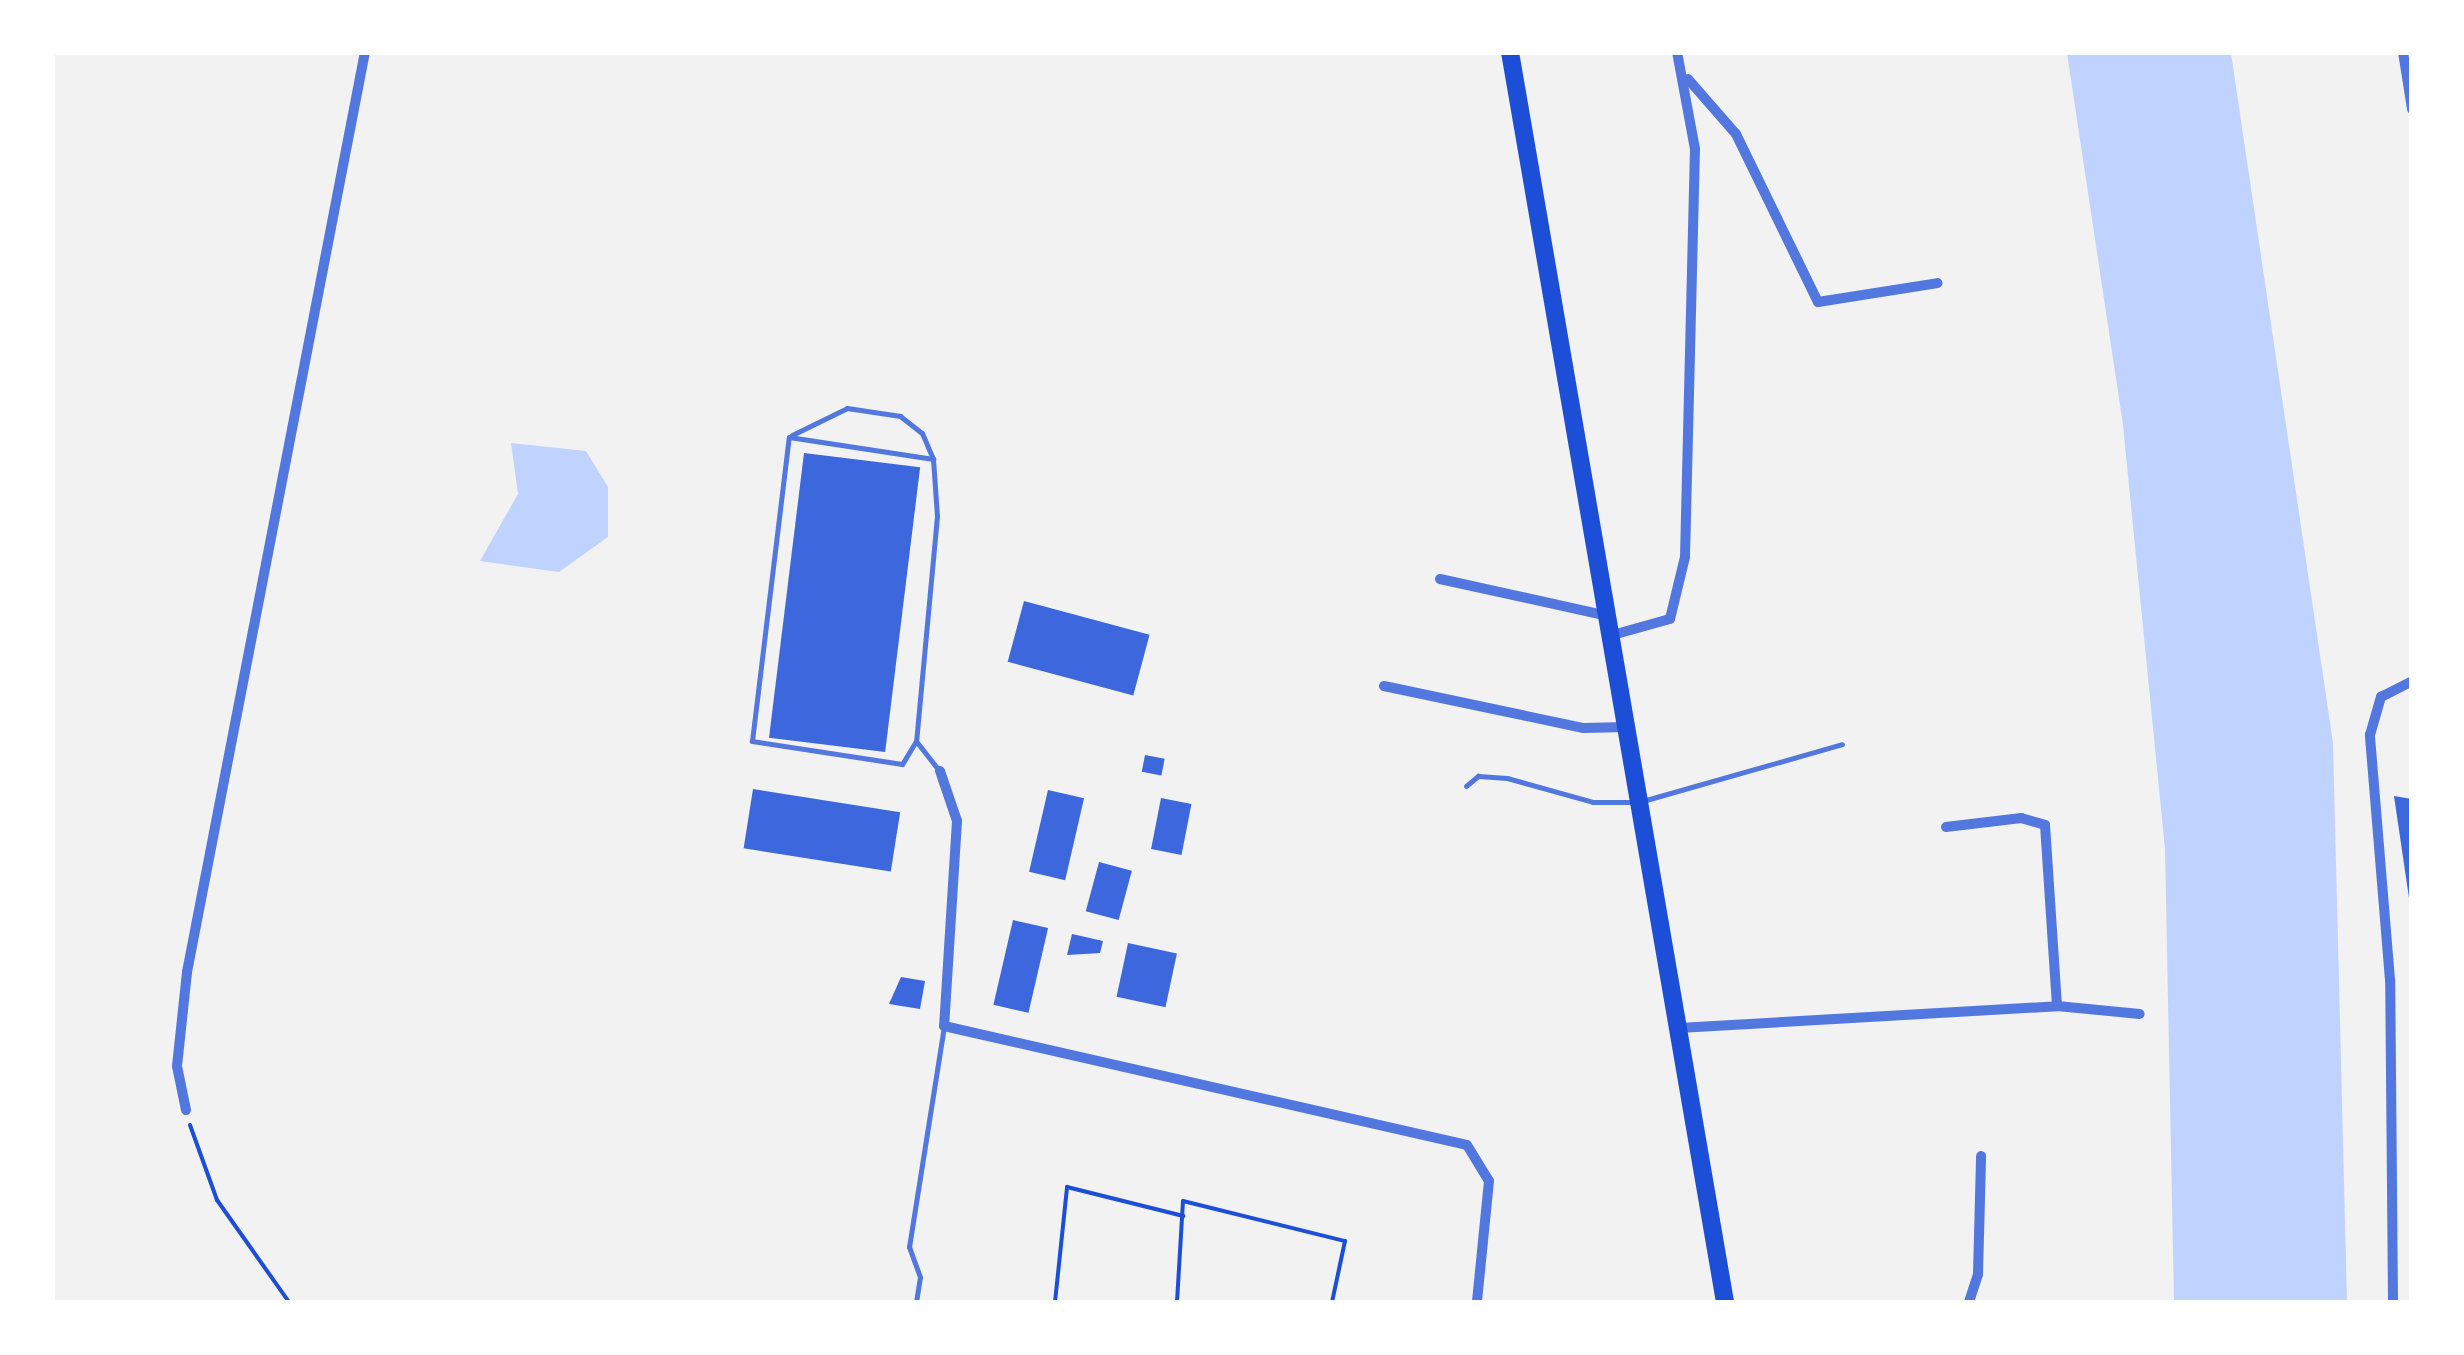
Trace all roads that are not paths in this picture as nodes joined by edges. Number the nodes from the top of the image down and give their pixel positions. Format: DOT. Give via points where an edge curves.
graph roads {
  1 [pos="365,52"];
  2 [pos="1510,52"];
  3 [pos="1677,52"];
  4 [pos="2404,52"];
  5 [pos="1687,78"];
  6 [pos="2412,110"];
  7 [pos="1938,283"];
  8 [pos="789,437"];
  9 [pos="933,459"];
  10 [pos="1440,579"];
  11 [pos="1604,615"];
  12 [pos="1608,636"];
  13 [pos="2412,681"];
  14 [pos="1384,686"];
  15 [pos="1626,726"];
  16 [pos="916,741"];
  17 [pos="1842,744"];
  18 [pos="940,772"];
  19 [pos="1466,786"];
  20 [pos="1639,802"];
  21 [pos="1946,827"];
  22 [pos="2057,1006"];
  23 [pos="2140,1014"];
  24 [pos="944,1026"];
  25 [pos="1679,1028"];
  26 [pos="186,1110"];
  27 [pos="1981,1156"];
  28 [pos="916,1302"];
  29 [pos="1477,1302"];
  30 [pos="1725,1302"];
  31 [pos="1969,1302"];
  32 [pos="2393,1302"];
  1 -- 26 [label="street" via="188,972 178,1066"];
  2 -- 11 [label="highway"];
  3 -- 5 [label="street"];
  4 -- 6 [label="street"];
  5 -- 7 [label="street" via="1736,134 1818,302"];
  5 -- 12 [label="street" via="1696,149 1685,557 1670,618"];
  8 -- 9 [label="lane"];
  8 -- 9 [label="lane" via="846,408 900,416 922,432"];
  8 -- 16 [label="lane" via="752,741 902,764"];
  9 -- 16 [label="lane" via="937,516"];
  10 -- 11 [label="street"];
  11 -- 12 [label="highway"];
  12 -- 15 [label="highway"];
  13 -- 32 [label="street" via="2381,698 2370,735 2390,980"];
  14 -- 15 [label="street" via="1584,728"];
  15 -- 20 [label="highway"];
  16 -- 18 [label="lane"];
  17 -- 20 [label="lane"];
  18 -- 24 [label="street" via="957,821"];
  19 -- 20 [label="lane" via="1478,776 1508,778 1593,802"];
  20 -- 25 [label="highway"];
  21 -- 22 [label="street" via="2021,818 2045,825"];
  22 -- 23 [label="street"];
  22 -- 25 [label="street"];
  24 -- 28 [label="lane" via="909,1246 920,1277"];
  24 -- 29 [label="street" via="1467,1145 1489,1180"];
  25 -- 30 [label="highway"];
  27 -- 31 [label="street" via="1978,1274"];
}
